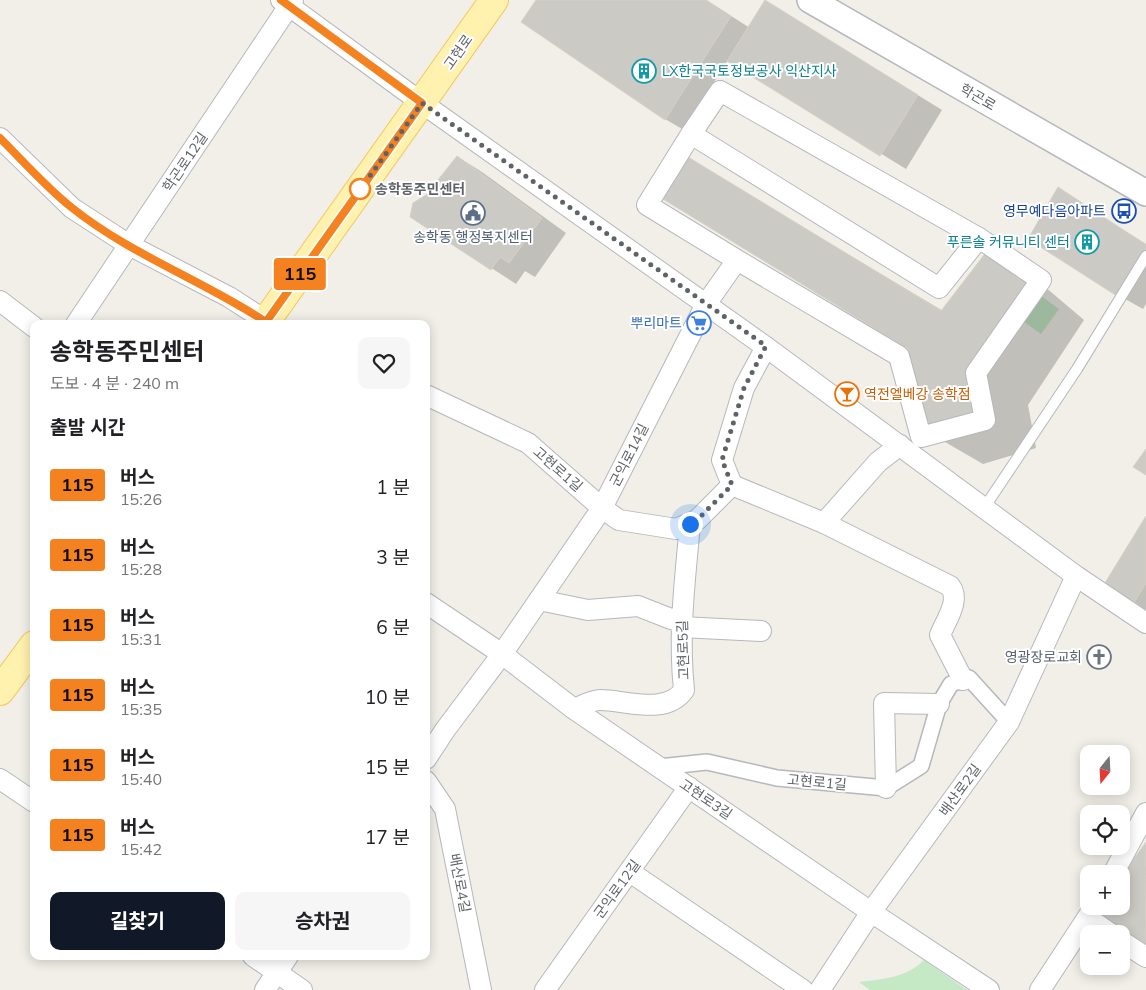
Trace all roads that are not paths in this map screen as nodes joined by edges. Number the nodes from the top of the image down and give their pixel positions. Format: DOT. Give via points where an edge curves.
graph roads {
  1 [pos="494,0"];
  2 [pos="810,0"];
  3 [pos="288,2"];
  4 [pos="422,103"];
  5 [pos="690,134"];
  6 [pos="0,138"];
  7 [pos="1146,193"];
  8 [pos="979,238"];
  9 [pos="129,245"];
  10 [pos="1146,256"];
  11 [pos="737,260"];
  12 [pos="0,301"];
  13 [pos="706,304"];
  14 [pos="79,320"];
  15 [pos="263,320"];
  16 [pos="269,320"];
  17 [pos="30,324"];
  18 [pos="766,346"];
  19 [pos="430,397"];
  20 [pos="900,445"];
  21 [pos="732,485"];
  22 [pos="602,508"];
  23 [pos="984,508"];
  24 [pos="824,523"];
  25 [pos="690,524"];
  26 [pos="1076,576"];
  27 [pos="539,600"];
  28 [pos="430,606"];
  29 [pos="1143,614"];
  30 [pos="681,622"];
  31 [pos="761,631"];
  32 [pos="30,654"];
  33 [pos="502,654"];
  34 [pos="963,680"];
  35 [pos="0,690"];
  36 [pos="938,704"];
  37 [pos="574,709"];
  38 [pos="1009,722"];
  39 [pos="436,730"];
  40 [pos="430,747"];
  41 [pos="659,767"];
  42 [pos="0,779"];
  43 [pos="430,787"];
  44 [pos="689,787"];
  45 [pos="886,788"];
  46 [pos="30,799"];
  47 [pos="1146,813"];
  48 [pos="1118,865"];
  49 [pos="630,872"];
  50 [pos="871,912"];
  51 [pos="1090,915"];
  52 [pos="1095,915"];
  53 [pos="1103,925"];
  54 [pos="1130,946"];
  55 [pos="1146,957"];
  56 [pos="259,960"];
  57 [pos="285,960"];
  58 [pos="277,973"];
  59 [pos="265,990"];
  60 [pos="302,990"];
  61 [pos="481,990"];
  62 [pos="544,990"];
  63 [pos="803,990"];
  64 [pos="820,990"];
  65 [pos="989,990"];
  66 [pos="1040,990"];
  1 -- 4 [label="main road, 고현로"];
  2 -- 7 [label="street, 학곤로"];
  3 -- 4 [label="street"];
  3 -- 9 [label="street, 학곤로12길"];
  4 -- 13 [label="street"];
  4 -- 16 [label="main road, 고현로"];
  5 -- 8 [label="street" via="720,91"];
  5 -- 8 [label="street" via="940,288"];
  5 -- 11 [label="street" via="647,205"];
  6 -- 9 [label="street, 고현로" via="72,208"];
  8 -- 11 [label="street" via="1041,280 976,373 985,420 921,437 899,356"];
  9 -- 14 [label="street, 학곤로12길"];
  9 -- 15 [label="street, 고현로" via="229,297"];
  10 -- 23 [label="lane" via="1077,369"];
  11 -- 13 [label="street, 군익로14길"];
  12 -- 17 [label="street"];
  13 -- 18 [label="street"];
  13 -- 22 [label="street, 군익로14길"];
  18 -- 20 [label="street"];
  18 -- 21 [label="street" via="744,388 722,460"];
  19 -- 22 [label="street, 고현로1길" via="528,443"];
  20 -- 23 [label="street"];
  20 -- 24 [label="street" via="878,462"];
  21 -- 24 [label="street"];
  21 -- 25 [label="street"];
  22 -- 25 [label="street, 고현로1길" via="619,520 652,526 676,529"];
  22 -- 27 [label="street, 군익로14길"];
  23 -- 26 [label="street"];
  24 -- 34 [label="street" via="950,586 955,592 955,599 940,635"];
  25 -- 30 [label="street, 고현로5길"];
  26 -- 29 [label="street"];
  26 -- 38 [label="street, 배산로2길"];
  27 -- 30 [label="street" via="588,610 638,606"];
  27 -- 33 [label="street, 군익로14길"];
  28 -- 33 [label="street, 고현로3길"];
  30 -- 31 [label="street"];
  30 -- 37 [label="street, 고현로5길" via="684,690 678,698 655,705 598,700"];
  32 -- 35 [label="main road"];
  33 -- 37 [label="street, 고현로3길"];
  33 -- 39 [label="street, 군익로14길"];
  34 -- 36 [label="street" via="951,684"];
  34 -- 38 [label="street" via="969,678"];
  36 -- 45 [label="street" via="922,766"];
  36 -- 45 [label="street" via="884,703"];
  37 -- 41 [label="street, 고현로3길"];
  38 -- 50 [label="street, 배산로2길"];
  39 -- 40 [label="street, 군익로14길"];
  41 -- 44 [label="street, 고현로3길"];
  41 -- 45 [label="street, 고현로1길" via="708,762 777,778"];
  42 -- 46 [label="street"];
  43 -- 61 [label="street, 배산로4길" via="446,809"];
  44 -- 49 [label="street, 군익로12길"];
  44 -- 50 [label="street, 고현로3길"];
  47 -- 48 [label="street"];
  49 -- 62 [label="street, 군익로12길"];
  49 -- 63 [label="street"];
  50 -- 64 [label="street, 배산로2길"];
  50 -- 65 [label="street, 고현로3길"];
  51 -- 66 [label="street"];
  52 -- 53 [label="street"];
  54 -- 55 [label="street"];
  56 -- 58 [label="street"];
  57 -- 58 [label="street"];
  58 -- 59 [label="street"];
  58 -- 60 [label="street"];
}
